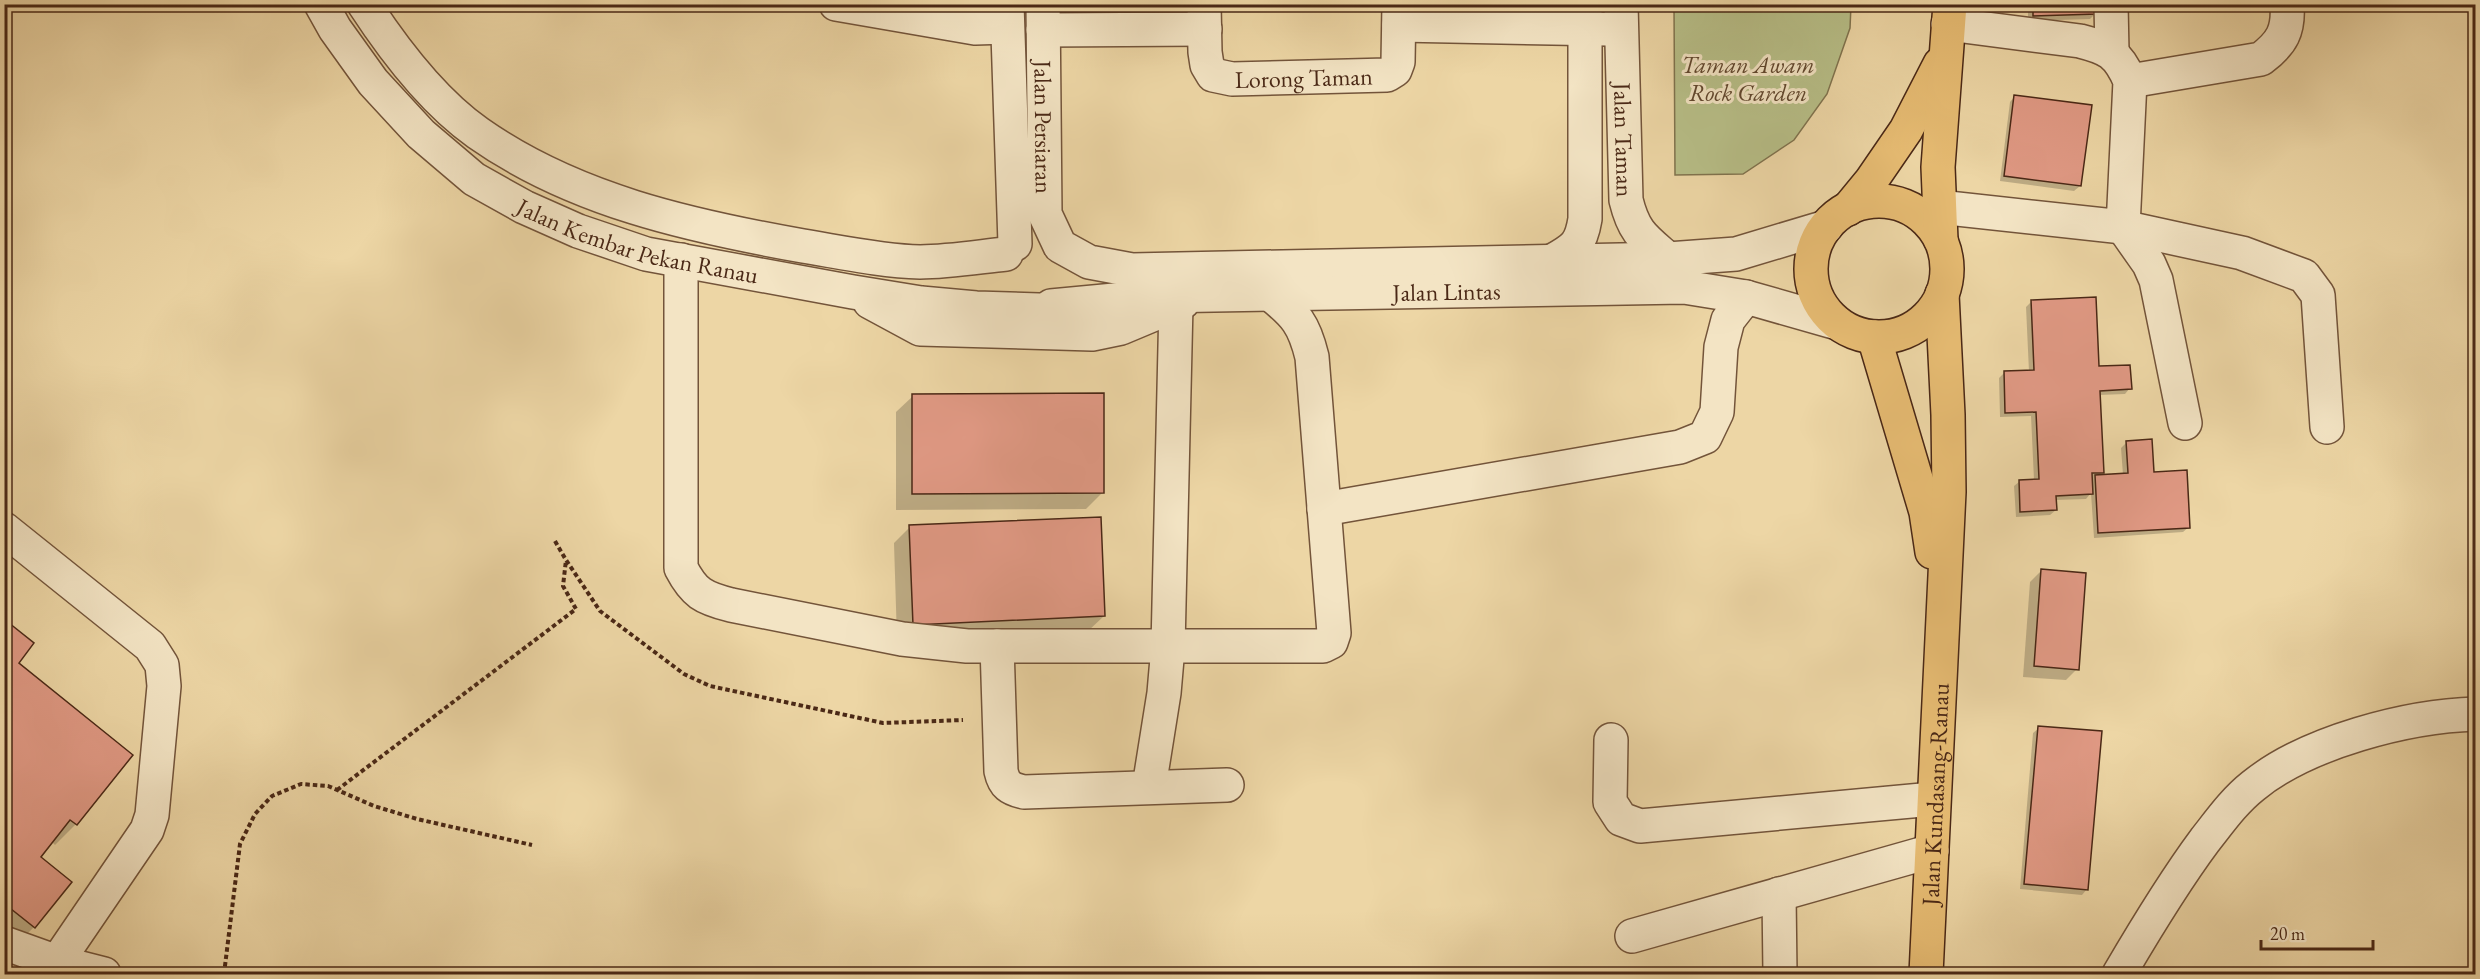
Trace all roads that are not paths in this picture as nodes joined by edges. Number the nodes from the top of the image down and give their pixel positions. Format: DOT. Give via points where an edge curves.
graph roads {
  1 [pos="321,4"];
  2 [pos="364,4"];
  3 [pos="836,4"];
  4 [pos="2111,4"];
  5 [pos="2287,4"];
  6 [pos="1399,15"];
  7 [pos="1007,16"];
  8 [pos="1043,17"];
  9 [pos="1204,17"];
  10 [pos="1585,17"];
  11 [pos="1621,17"];
  12 [pos="1948,27"];
  13 [pos="2112,52"];
  14 [pos="2130,81"];
  15 [pos="1939,207"];
  16 [pos="1837,218"];
  17 [pos="2123,227"];
  18 [pos="1941,240"];
  19 [pos="1060,246"];
  20 [pos="1010,249"];
  21 [pos="1668,259"];
  22 [pos="681,260"];
  23 [pos="1554,261"];
  24 [pos="853,292"];
  25 [pos="1345,293"];
  26 [pos="1270,294"];
  27 [pos="1942,294"];
  28 [pos="1746,297"];
  29 [pos="1190,300"];
  30 [pos="1045,308"];
  31 [pos="1837,322"];
  32 [pos="1874,337"];
  33 [pos="1312,357"];
  34 [pos="2185,423"];
  35 [pos="2327,427"];
  36 [pos="1324,508"];
  37 [pos="4,529"];
  38 [pos="1942,614"];
  39 [pos="997,646"];
  40 [pos="1168,647"];
  41 [pos="2475,714"];
  42 [pos="1611,740"];
  43 [pos="1227,785"];
  44 [pos="1149,787"];
  45 [pos="1933,799"];
  46 [pos="1932,851"];
  47 [pos="1779,894"];
  48 [pos="1632,936"];
  49 [pos="4,943"];
  50 [pos="57,962"];
  51 [pos="104,975"];
  52 [pos="1780,975"];
  53 [pos="1926,975"];
  54 [pos="2120,975"];
  1 -- 22 [label="street, Jalan Kembar Pekan Ranau" via="373,82 421,134 474,179 578,231 646,254"];
  2 -- 20 [label="street, Jalan Kembar Pekan Ranau" via="390,44 431,91 477,133 557,178 613,201 734,234 836,252 920,262"];
  3 -- 7 [label="street" via="975,28"];
  4 -- 13 [label="street"];
  5 -- 14 [label="street" via="2288,22 2278,46 2261,59"];
  6 -- 9 [label="street, Lorong Taman" via="1400,52 1395,70 1387,75 1222,79 1213,75 1207,65"];
  6 -- 10 [label="street, Lorong Taman"];
  7 -- 20 [label="street, Jalan Persiaran"];
  8 -- 9 [label="street, Lorong Taman"];
  8 -- 19 [label="street, Jalan Persiaran" via="1045,214"];
  10 -- 11 [label="street, Lorong Taman"];
  10 -- 23 [label="street, Jalan Taman" via="1585,219 1582,236 1574,248"];
  11 -- 21 [label="street, Jalan Taman" via="1626,200 1631,222"];
  12 -- 13 [label="street" via="2080,41"];
  12 -- 15 [label="highway"];
  12 -- 16 [label="highway" via="1906,130 1871,181"];
  13 -- 14 [label="street"];
  14 -- 17 [label="street"];
  15 -- 17 [label="street"];
  15 -- 18 [label="highway"];
  16 -- 18 [label="highway" via="1868,202 1890,201 1912,208 1929,222"];
  16 -- 21 [label="street, Jalan Lintas" via="1736,254"];
  16 -- 31 [label="highway" via="1816,245 1812,266 1814,287 1823,307"];
  17 -- 34 [label="street" via="2156,280"];
  17 -- 35 [label="street" via="2242,253 2304,276 2318,295"];
  18 -- 27 [label="highway" via="1947,258"];
  19 -- 20 [label="street" via="1038,238 1026,239"];
  19 -- 23 [label="street, Jalan Lintas" via="1089,262 1132,270"];
  19 -- 30 [label="street" via="1068,256 1072,279 1061,300"];
  20 -- 30 [label="street" via="1001,276 1003,287 1018,304"];
  21 -- 23 [label="street, Jalan Lintas"];
  22 -- 24 [label="street, Jalan Kembar Pekan Ranau"];
  22 -- 39 [label="street" via="681,568 692,588 711,600 731,605 902,639"];
  24 -- 29 [label="street" via="920,329 1092,334 1121,328"];
  24 -- 30 [label="street, Jalan Kembar Pekan Ranau" via="976,308"];
  25 -- 26 [label="street, Jalan Lintas"];
  25 -- 28 [label="street, Jalan Lintas" via="1684,287"];
  25 -- 33 [label="street" via="1327,313"];
  26 -- 29 [label="street, Jalan Lintas"];
  26 -- 33 [label="street" via="1294,313 1305,330"];
  27 -- 32 [label="highway" via="1931,313 1915,327 1896,335"];
  27 -- 38 [label="highway, Jalan Kundasang-Ranau" via="1949,492"];
  28 -- 31 [label="street, Jalan Lintas"];
  28 -- 36 [label="street" via="1728,321 1720,347 1717,412 1705,437 1680,447"];
  29 -- 30 [label="street, Jalan Lintas" via="1157,296"];
  29 -- 40 [label="street"];
  31 -- 32 [label="highway" via="1855,333"];
  32 -- 38 [label="highway, Jalan Kundasang-Ranau" via="1926,512"];
  33 -- 36 [label="street"];
  36 -- 40 [label="street" via="1334,633 1331,642 1323,646"];
  37 -- 50 [label="street" via="150,646 162,665 164,686 152,816 147,830"];
  38 -- 45 [label="highway, Jalan Kundasang-Ranau"];
  39 -- 40 [label="street"];
  39 -- 44 [label="street" via="1004,782 1024,792"];
  40 -- 44 [label="street"];
  41 -- 54 [label="street" via="2393,724 2293,760 2270,773 2236,802 2198,850 2150,920"];
  42 -- 45 [label="street" via="1611,802 1621,819 1640,826"];
  43 -- 44 [label="street"];
  45 -- 46 [label="highway, Jalan Kundasang-Ranau"];
  46 -- 47 [label="street"];
  46 -- 53 [label="highway, Jalan Kundasang-Ranau"];
  47 -- 48 [label="street"];
  47 -- 52 [label="street"];
  49 -- 50 [label="street"];
  50 -- 51 [label="street"];
}
